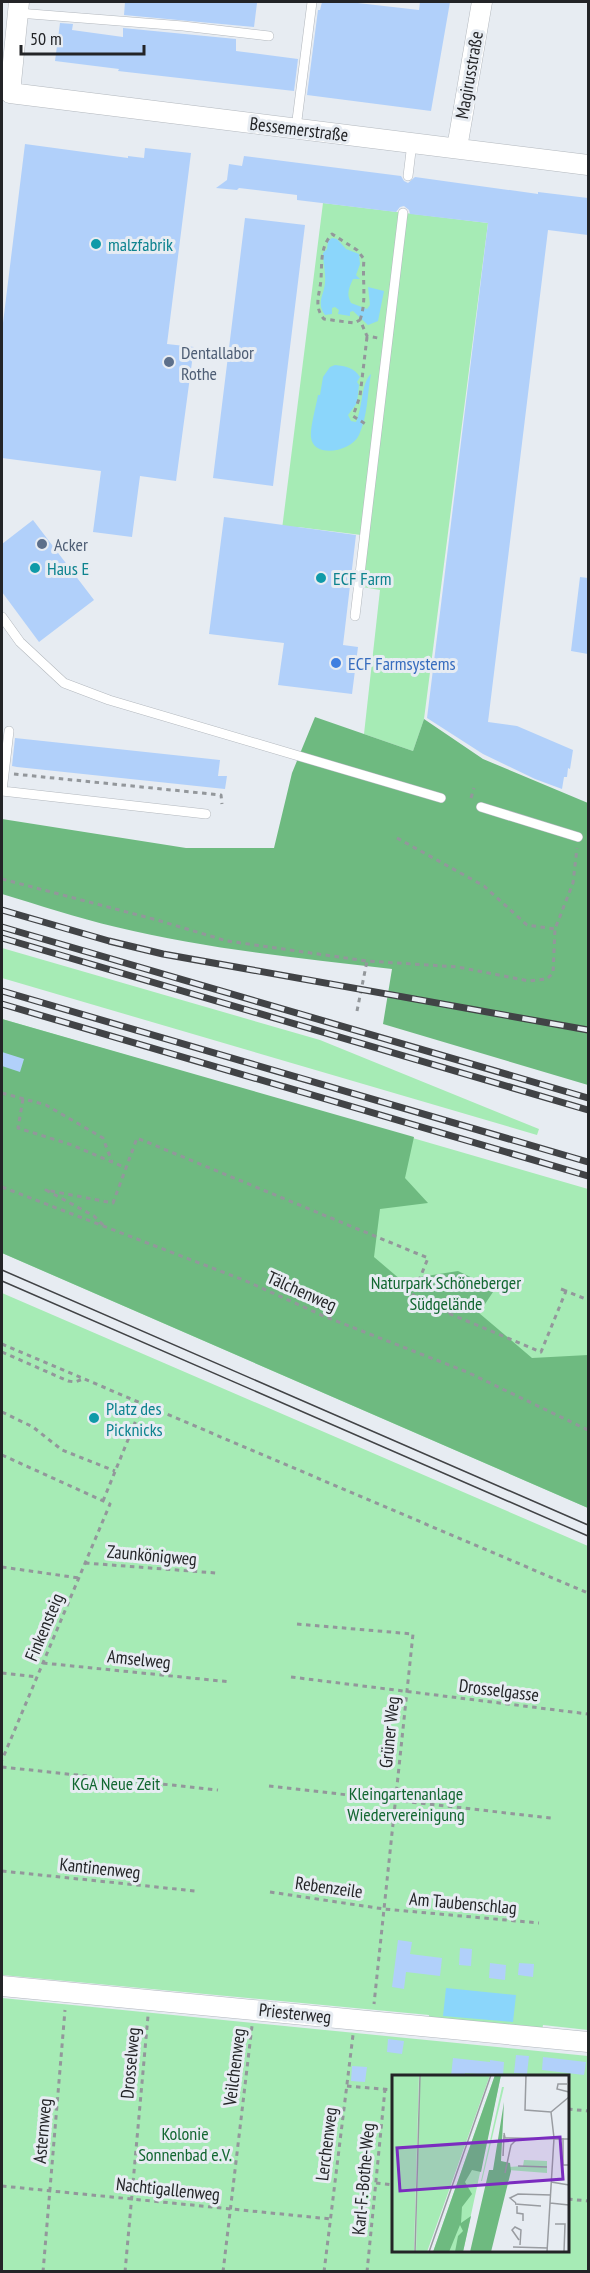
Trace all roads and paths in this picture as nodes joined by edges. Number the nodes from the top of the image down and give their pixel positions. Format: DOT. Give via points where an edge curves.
graph roads {
  1 [pos="312,2"];
  2 [pos="482,2"];
  3 [pos="19,7"];
  4 [pos="269,36"];
  5 [pos="6,96"];
  6 [pos="296,128"];
  7 [pos="412,143"];
  8 [pos="457,148"];
  9 [pos="588,165"];
  10 [pos="408,176"];
  11 [pos="403,213"];
  12 [pos="360,320"];
  13 [pos="367,336"];
  14 [pos="388,340"];
  15 [pos="366,425"];
  16 [pos="2,616"];
  17 [pos="355,616"];
  18 [pos="9,731"];
  19 [pos="4,773"];
  20 [pos="2,791"];
  21 [pos="441,798"];
  22 [pos="222,804"];
  23 [pos="481,807"];
  24 [pos="206,814"];
  25 [pos="578,837"];
  26 [pos="397,838"];
  27 [pos="2,879"];
  28 [pos="555,929"];
  29 [pos="367,961"];
  30 [pos="357,1011"];
  31 [pos="2,1093"];
  32 [pos="23,1099"];
  33 [pos="112,1162"];
  34 [pos="126,1168"];
  35 [pos="2,1186"];
  36 [pos="103,1225"];
  37 [pos="561,1289"];
  38 [pos="567,1291"];
  39 [pos="588,1300"];
  40 [pos="453,1304"];
  41 [pos="450,1313"];
  42 [pos="2,1344"];
  43 [pos="2,1352"];
  44 [pos="541,1352"];
  45 [pos="539,1357"];
  46 [pos="84,1379"];
  47 [pos="143,1403"];
  48 [pos="2,1412"];
  49 [pos="588,1430"];
  50 [pos="2,1455"];
  51 [pos="115,1471"];
  52 [pos="103,1501"];
  53 [pos="86,1563"];
  54 [pos="2,1567"];
  55 [pos="216,1573"];
  56 [pos="79,1578"];
  57 [pos="588,1593"];
  58 [pos="297,1624"];
  59 [pos="43,1663"];
  60 [pos="2,1672"];
  61 [pos="37,1677"];
  62 [pos="291,1677"];
  63 [pos="231,1682"];
  64 [pos="406,1692"];
  65 [pos="588,1714"];
  66 [pos="2,1760"];
  67 [pos="2,1767"];
  68 [pos="269,1786"];
  69 [pos="218,1790"];
  70 [pos="395,1801"];
  71 [pos="551,1818"];
  72 [pos="2,1871"];
  73 [pos="195,1891"];
  74 [pos="270,1892"];
  75 [pos="384,1909"];
  76 [pos="539,1923"];
  77 [pos="2,1986"];
  78 [pos="67,1992"];
  79 [pos="149,2000"];
  80 [pos="254,2009"];
  81 [pos="363,2020"];
  82 [pos="588,2042"];
  83 [pos="347,2086"];
  84 [pos="385,2089"];
  85 [pos="392,2090"];
  86 [pos="569,2109"];
  87 [pos="588,2111"];
  88 [pos="376,2183"];
  89 [pos="392,2184"];
  90 [pos="2,2186"];
  91 [pos="50,2191"];
  92 [pos="132,2199"];
  93 [pos="569,2199"];
  94 [pos="588,2201"];
  95 [pos="230,2210"];
  96 [pos="331,2219"];
  97 [pos="43,2271"];
  98 [pos="125,2271"];
  99 [pos="223,2271"];
  100 [pos="324,2271"];
  101 [pos="367,2271"];
  1 -- 6 [label="lane"];
  2 -- 8 [label="street, Magirusstraße"];
  3 -- 4 [label="lane"];
  3 -- 5 [label="street"];
  5 -- 6 [label="street, Bessemerstraße"];
  6 -- 7 [label="street, Bessemerstraße"];
  7 -- 8 [label="street, Bessemerstraße"];
  7 -- 10 [label="lane"];
  8 -- 9 [label="street, Bessemerstraße"];
  11 -- 14 [label="lane"];
  12 -- 12 [label="path" via="365,307 364,259 332,234 321,260 319,313 324,319 354,323"];
  12 -- 13 [label="path"];
  13 -- 14 [label="path"];
  13 -- 15 [label="path" via="360,396 353,416"];
  14 -- 17 [label="lane"];
  16 -- 21 [label="lane" via="20,642 64,683 109,700"];
  18 -- 19 [label="lane"];
  19 -- 20 [label="lane"];
  19 -- 22 [label="path" via="221,795"];
  20 -- 24 [label="lane"];
  23 -- 25 [label="lane"];
  25 -- 28 [label="path" via="573,883"];
  26 -- 28 [label="path" via="483,886 527,925"];
  27 -- 29 [label="path" via="227,941"];
  28 -- 29 [label="path" via="553,973 547,979 529,981 458,968"];
  29 -- 30 [label="path"];
  31 -- 32 [label="path"];
  32 -- 33 [label="path" via="46,1105 103,1138"];
  32 -- 33 [label="path" via="18,1128"];
  33 -- 34 [label="path"];
  34 -- 36 [label="path" via="113,1203 46,1190"];
  34 -- 41 [label="path" via="137,1138 428,1258 412,1298"];
  35 -- 36 [label="path, Tälchenweg"];
  36 -- 49 [label="path, Tälchenweg" via="467,1372"];
  37 -- 38 [label="path"];
  38 -- 39 [label="path"];
  38 -- 44 [label="path"];
  40 -- 41 [label="path"];
  41 -- 44 [label="path"];
  42 -- 46 [label="path"];
  43 -- 46 [label="path" via="68,1381"];
  44 -- 45 [label="path"];
  46 -- 47 [label="path"];
  47 -- 51 [label="path"];
  47 -- 57 [label="path"];
  48 -- 51 [label="path" via="33,1427 62,1450"];
  50 -- 52 [label="path"];
  51 -- 52 [label="path"];
  52 -- 53 [label="path, Finkensteig" via="110,1504"];
  53 -- 55 [label="path, Zaunkönigweg"];
  53 -- 56 [label="path, Finkensteig"];
  54 -- 56 [label="path"];
  56 -- 59 [label="path, Finkensteig"];
  58 -- 64 [label="path, Grüner Weg" via="413,1634"];
  59 -- 61 [label="path, Finkensteig"];
  59 -- 63 [label="path, Amselweg"];
  60 -- 61 [label="path"];
  61 -- 66 [label="path, Finkensteig"];
  62 -- 64 [label="path, Drosselgasse"];
  64 -- 65 [label="path, Drosselgasse"];
  64 -- 70 [label="path, Grüner Weg"];
  67 -- 69 [label="path"];
  68 -- 70 [label="path"];
  70 -- 71 [label="path"];
  70 -- 75 [label="path, Grüner Weg"];
  72 -- 73 [label="path, Kantinenweg"];
  74 -- 75 [label="path, Rebenzeile"];
  75 -- 76 [label="path, Am Taubenschlag"];
  75 -- 81 [label="path, Grüner Weg"];
  77 -- 78 [label="street, Priesterweg"];
  78 -- 79 [label="street, Priesterweg"];
  78 -- 91 [label="path, Asternweg"];
  79 -- 80 [label="street, Priesterweg"];
  79 -- 92 [label="path, Drosselweg"];
  80 -- 81 [label="street, Priesterweg"];
  80 -- 95 [label="path, Veilchenweg"];
  81 -- 82 [label="street, Priesterweg"];
  81 -- 83 [label="path, Lerchenweg"];
  83 -- 84 [label="path"];
  83 -- 96 [label="path, Lerchenweg"];
  84 -- 85 [label="path"];
  84 -- 88 [label="path, Karl-F.-Bothe-Weg"];
  86 -- 87 [label="path"];
  88 -- 89 [label="path"];
  88 -- 101 [label="path, Karl-F.-Bothe-Weg"];
  90 -- 91 [label="path, Nachtigallenweg"];
  91 -- 92 [label="path, Nachtigallenweg"];
  91 -- 97 [label="path, Asternweg"];
  92 -- 95 [label="path, Nachtigallenweg"];
  92 -- 98 [label="path, Drosselweg"];
  93 -- 94 [label="path"];
  95 -- 96 [label="path, Nachtigallenweg"];
  95 -- 99 [label="path, Veilchenweg"];
  96 -- 100 [label="path, Lerchenweg"];
}
